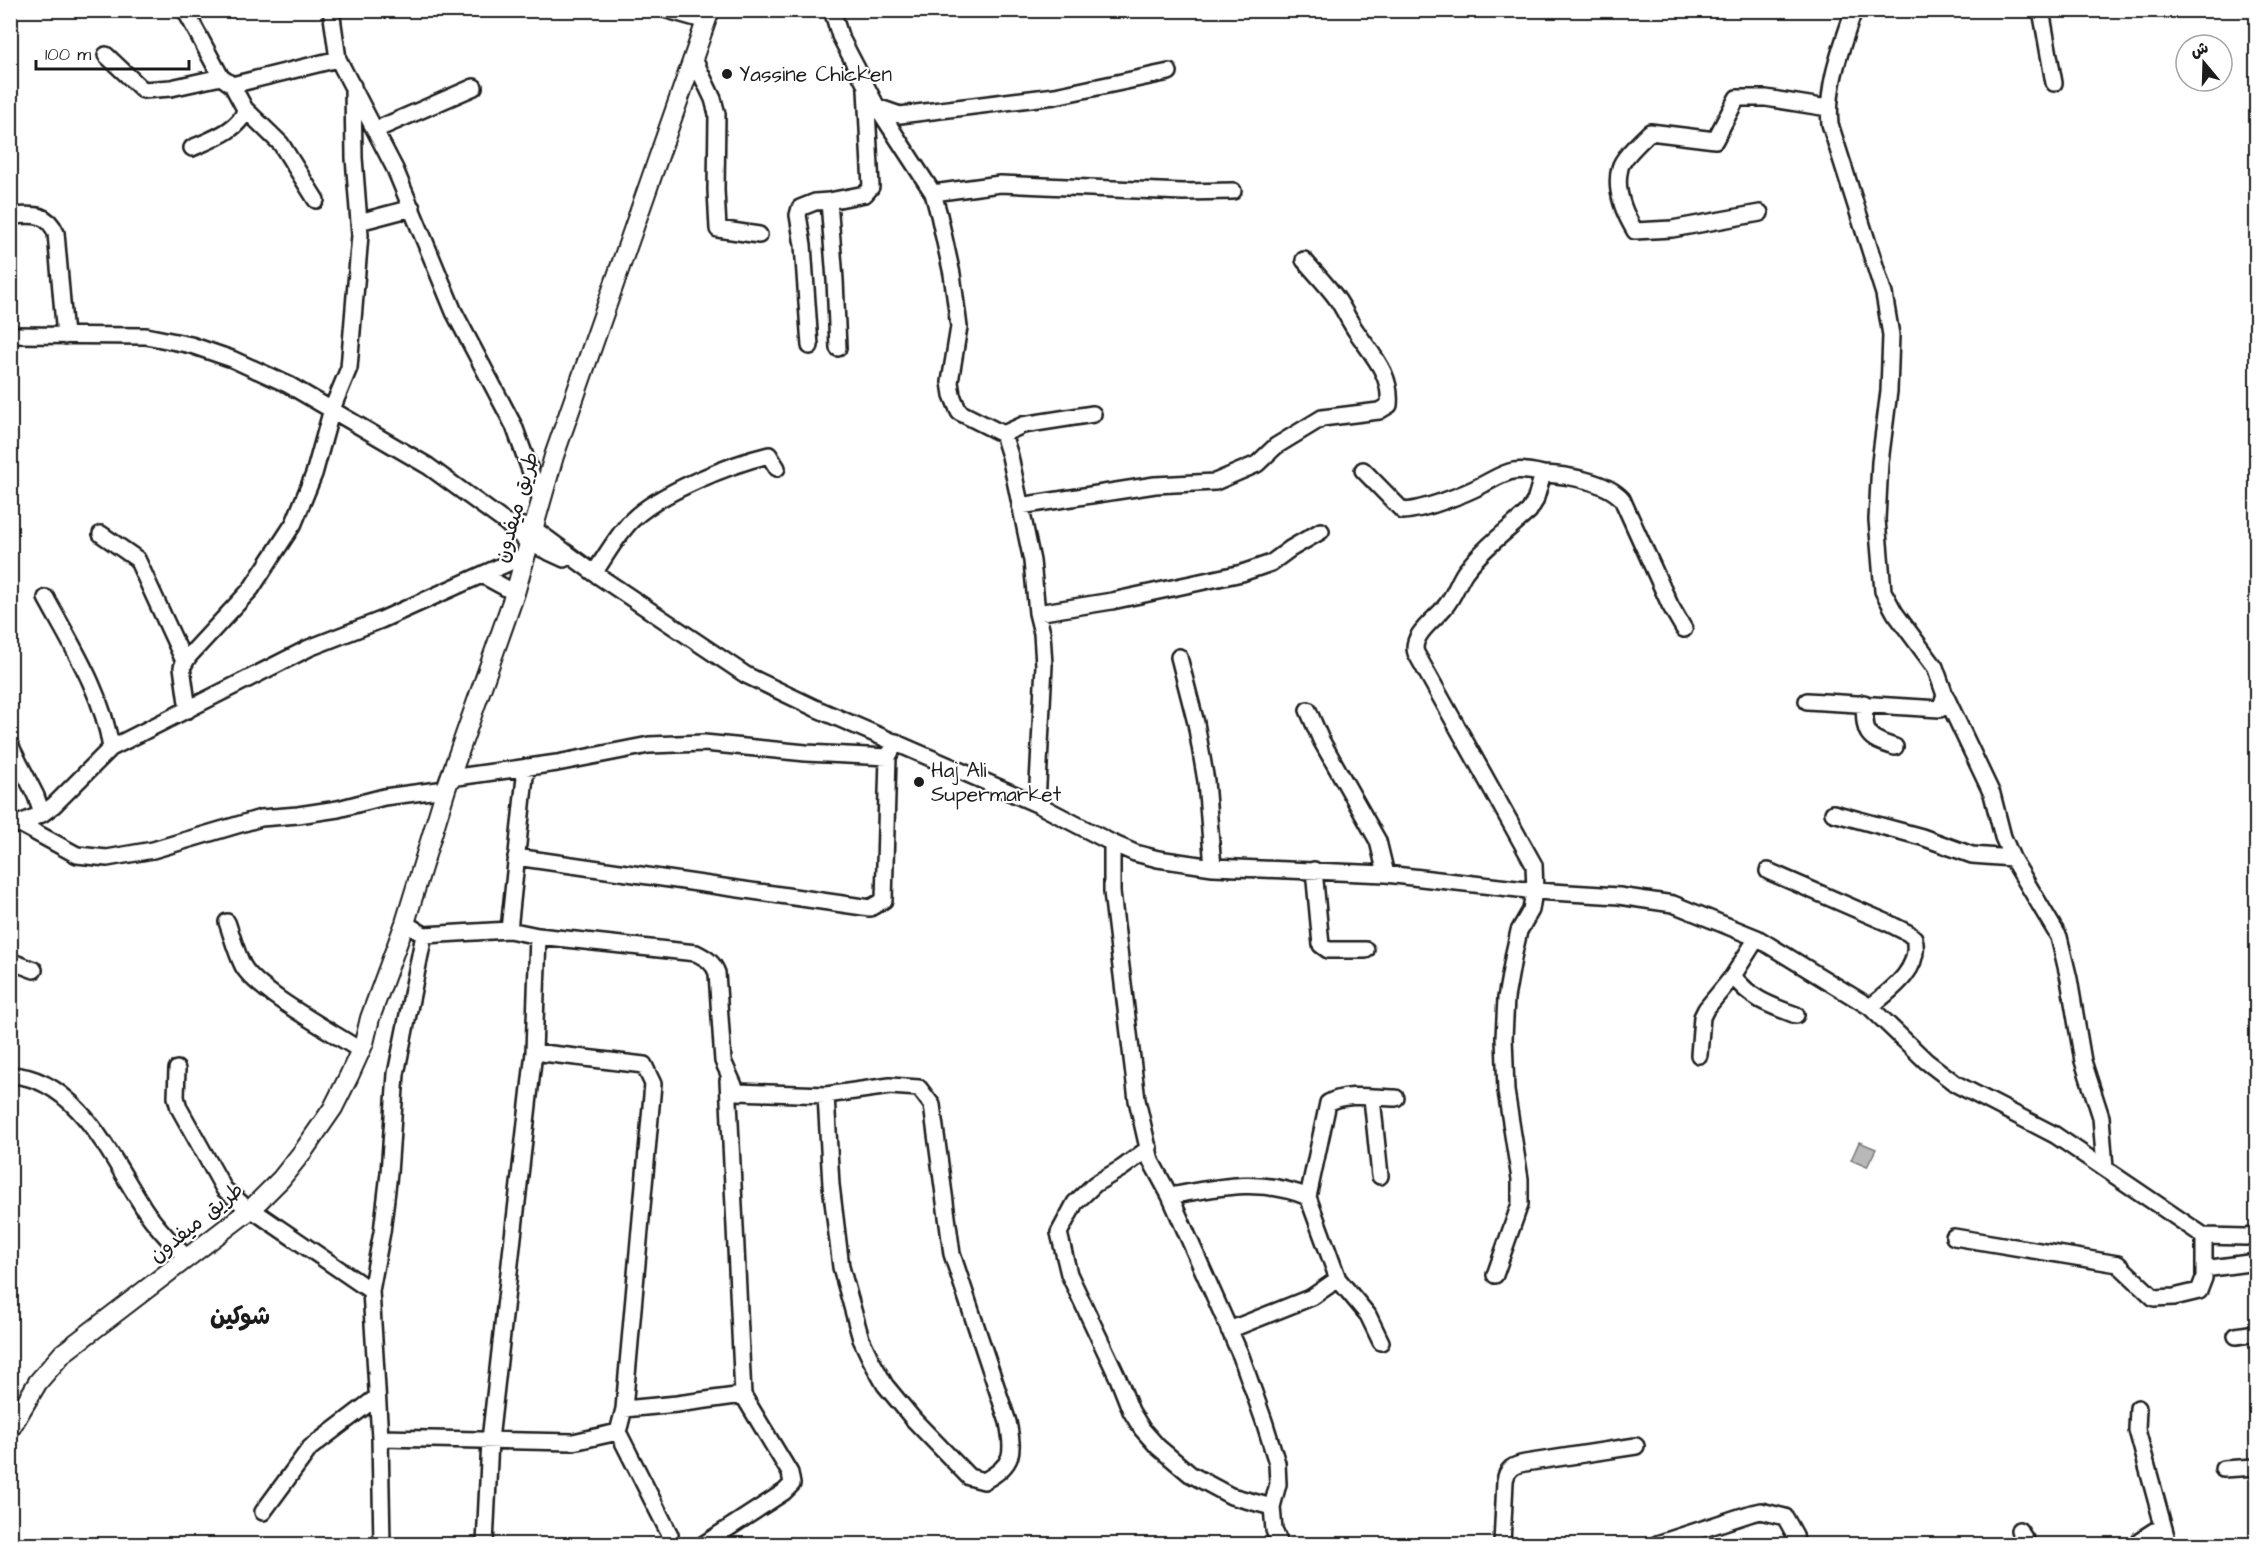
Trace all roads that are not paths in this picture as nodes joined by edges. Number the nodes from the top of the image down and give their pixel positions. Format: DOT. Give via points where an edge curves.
graph roads {
  1 [pos="185,10"];
  2 [pos="331,10"];
  3 [pos="667,10"];
  4 [pos="832,10"];
  5 [pos="1854,10"];
  6 [pos="2041,10"];
  7 [pos="708,16"];
  8 [pos="106,55"];
  9 [pos="338,59"];
  10 [pos="694,59"];
  11 [pos="1169,72"];
  12 [pos="226,81"];
  13 [pos="2054,83"];
  14 [pos="353,86"];
  15 [pos="866,86"];
  16 [pos="474,87"];
  17 [pos="877,107"];
  18 [pos="245,108"];
  19 [pos="1828,108"];
  20 [pos="375,130"];
  21 [pos="192,148"];
  22 [pos="1233,191"];
  23 [pos="933,193"];
  24 [pos="316,200"];
  25 [pos="829,201"];
  26 [pos="412,208"];
  27 [pos="1760,213"];
  28 [pos="10,216"];
  29 [pos="359,222"];
  30 [pos="759,235"];
  31 [pos="1304,260"];
  32 [pos="10,335"];
  33 [pos="65,336"];
  34 [pos="810,346"];
  35 [pos="838,348"];
  36 [pos="332,409"];
  37 [pos="1093,414"];
  38 [pos="1003,434"];
  39 [pos="522,449"];
  40 [pos="554,456"];
  41 [pos="777,468"];
  42 [pos="1363,470"];
  43 [pos="1543,474"];
  44 [pos="541,500"];
  45 [pos="1020,506"];
  46 [pos="1321,531"];
  47 [pos="100,534"];
  48 [pos="529,542"];
  49 [pos="594,573"];
  50 [pos="482,575"];
  51 [pos="515,593"];
  52 [pos="46,598"];
  53 [pos="1037,613"];
  54 [pos="1684,629"];
  55 [pos="1179,657"];
  56 [pos="185,663"];
  57 [pos="1945,696"];
  58 [pos="1807,701"];
  59 [pos="1864,703"];
  60 [pos="188,710"];
  61 [pos="1308,710"];
  62 [pos="896,742"];
  63 [pos="10,746"];
  64 [pos="1895,747"];
  65 [pos="111,748"];
  66 [pos="888,757"];
  67 [pos="525,767"];
  68 [pos="448,784"];
  69 [pos="1037,804"];
  70 [pos="1833,813"];
  71 [pos="42,814"];
  72 [pos="15,825"];
  73 [pos="1112,843"];
  74 [pos="516,857"];
  75 [pos="2012,858"];
  76 [pos="1213,867"];
  77 [pos="1314,870"];
  78 [pos="1768,871"];
  79 [pos="1386,874"];
  80 [pos="1535,891"];
  81 [pos="227,922"];
  82 [pos="405,923"];
  83 [pos="509,930"];
  84 [pos="424,935"];
  85 [pos="538,936"];
  86 [pos="1757,938"];
  87 [pos="1366,950"];
  88 [pos="10,961"];
  89 [pos="34,970"];
  90 [pos="1733,976"];
  91 [pos="1870,1007"];
  92 [pos="1796,1015"];
  93 [pos="370,1018"];
  94 [pos="355,1047"];
  95 [pos="534,1052"];
  96 [pos="1699,1055"];
  97 [pos="177,1069"];
  98 [pos="728,1074"];
  99 [pos="10,1075"];
  100 [pos="826,1095"];
  101 [pos="1372,1098"];
  102 [pos="1396,1098"];
  103 [pos="1149,1148"];
  104 [pos="2105,1168"];
  105 [pos="1380,1176"];
  106 [pos="1170,1196"];
  107 [pos="1308,1197"];
  108 [pos="246,1206"];
  109 [pos="2256,1235"];
  110 [pos="2204,1236"];
  111 [pos="1954,1237"];
  112 [pos="182,1252"];
  113 [pos="2256,1262"];
  114 [pos="2204,1269"];
  115 [pos="1495,1275"];
  116 [pos="1338,1279"];
  117 [pos="371,1291"];
  118 [pos="1229,1330"];
  119 [pos="2256,1333"];
  120 [pos="2236,1336"];
  121 [pos="1381,1342"];
  122 [pos="743,1395"];
  123 [pos="377,1397"];
  124 [pos="2138,1408"];
  125 [pos="10,1409"];
  126 [pos="624,1409"];
  127 [pos="10,1429"];
  128 [pos="618,1432"];
  129 [pos="380,1438"];
  130 [pos="490,1440"];
  131 [pos="1635,1446"];
  132 [pos="2256,1467"];
  133 [pos="2223,1469"];
  134 [pos="1272,1507"];
  135 [pos="262,1512"];
  136 [pos="2019,1530"];
  137 [pos="2168,1540"];
  138 [pos="672,1542"];
  139 [pos="382,1545"];
  140 [pos="485,1545"];
  141 [pos="704,1545"];
  142 [pos="1280,1545"];
  143 [pos="1502,1545"];
  144 [pos="1657,1545"];
  145 [pos="1796,1545"];
  146 [pos="2028,1545"];
  147 [pos="2138,1545"];
  1 -- 12 [label="street"];
  2 -- 9 [label="street"];
  3 -- 7 [label="street"];
  4 -- 15 [label="street" via="840,36"];
  5 -- 19 [label="street"];
  6 -- 13 [label="street"];
  7 -- 10 [label="main road, طريق ميفدون"];
  8 -- 12 [label="street" via="142,90"];
  9 -- 12 [label="street"];
  9 -- 14 [label="street"];
  10 -- 30 [label="street" via="717,114 718,229"];
  10 -- 40 [label="main road, طريق ميفدون"];
  11 -- 17 [label="street" via="1055,96 900,116"];
  12 -- 18 [label="street"];
  14 -- 20 [label="street"];
  14 -- 29 [label="street"];
  15 -- 17 [label="street"];
  15 -- 25 [label="street" via="871,187 865,194"];
  16 -- 20 [label="street"];
  17 -- 23 [label="street"];
  18 -- 21 [label="street" via="237,123"];
  18 -- 24 [label="street" via="281,144"];
  19 -- 27 [label="street" via="1766,98 1737,98 1715,140 1650,132 1620,167 1623,212 1635,231 1672,229"];
  19 -- 57 [label="street" via="1884,294 1891,335 1877,520 1883,591 1935,667"];
  20 -- 26 [label="street"];
  22 -- 23 [label="street" via="1000,184"];
  23 -- 38 [label="street" via="952,274 959,327 950,391 959,412"];
  25 -- 34 [label="street" via="800,208 798,215"];
  25 -- 35 [label="street"];
  26 -- 29 [label="street"];
  26 -- 39 [label="street" via="454,312 505,406"];
  28 -- 33 [label="street" via="43,216 51,221 56,233"];
  29 -- 36 [label="street" via="349,368"];
  31 -- 45 [label="street" via="1376,358 1387,380 1389,405 1379,411 1322,418 1276,446 1257,465 1215,482 1155,485"];
  32 -- 33 [label="street"];
  33 -- 36 [label="street" via="146,336 191,345 232,358"];
  36 -- 48 [label="street" via="428,466"];
  36 -- 56 [label="street" via="314,474 294,523 250,589"];
  37 -- 38 [label="street" via="1023,425"];
  38 -- 45 [label="street"];
  39 -- 40 [label="street" via="532,462"];
  39 -- 44 [label="street"];
  40 -- 44 [label="main road, طريق ميفدون"];
  41 -- 49 [label="street" via="769,455 745,460 644,509"];
  42 -- 43 [label="street" via="1403,511 1417,510 1463,493 1501,473 1525,470"];
  43 -- 54 [label="street" via="1582,480 1613,490 1622,498"];
  43 -- 80 [label="street" via="1529,511 1470,566 1414,649 1534,865"];
  44 -- 48 [label="main road, طريق ميفدون"];
  45 -- 53 [label="street" via="1032,561"];
  46 -- 53 [label="street" via="1271,563 1242,573"];
  47 -- 56 [label="street" via="137,559"];
  48 -- 49 [label="street"];
  48 -- 50 [label="street"];
  48 -- 51 [label="main road, طريق ميفدون"];
  49 -- 62 [label="street" via="746,675"];
  50 -- 51 [label="street"];
  50 -- 60 [label="street" via="309,648"];
  51 -- 68 [label="main road, طريق ميفدون"];
  52 -- 65 [label="street" via="101,704"];
  53 -- 69 [label="street" via="1044,665"];
  55 -- 76 [label="street" via="1206,781"];
  56 -- 60 [label="street" via="182,667"];
  57 -- 59 [label="street" via="1940,709"];
  57 -- 75 [label="street" via="1992,794"];
  58 -- 59 [label="street"];
  59 -- 64 [label="street" via="1868,733 1875,741"];
  60 -- 65 [label="street"];
  61 -- 79 [label="street" via="1320,740 1378,842"];
  62 -- 66 [label="street"];
  62 -- 69 [label="street"];
  63 -- 71 [label="street"];
  65 -- 71 [label="street"];
  66 -- 67 [label="street" via="704,743 649,745"];
  66 -- 74 [label="street" via="884,900 870,908"];
  67 -- 68 [label="street"];
  67 -- 74 [label="street"];
  68 -- 72 [label="street" via="338,809 261,818 153,850 107,858 77,855"];
  68 -- 82 [label="main road, طريق ميفدون"];
  69 -- 73 [label="street"];
  70 -- 75 [label="street" via="1972,855"];
  71 -- 72 [label="street"];
  73 -- 76 [label="street" via="1158,859"];
  73 -- 103 [label="street" via="1112,892 1130,1050"];
  74 -- 83 [label="street"];
  75 -- 104 [label="street" via="2062,947 2083,1061 2101,1117"];
  76 -- 77 [label="street"];
  77 -- 79 [label="street"];
  77 -- 87 [label="street" via="1321,945 1328,950"];
  78 -- 91 [label="street" via="1914,938 1911,966 1900,983"];
  79 -- 80 [label="street"];
  80 -- 86 [label="street" via="1672,904"];
  80 -- 115 [label="street" via="1531,910 1519,931 1506,998 1506,1091 1520,1179 1520,1204"];
  81 -- 94 [label="street" via="250,975"];
  82 -- 84 [label="street"];
  82 -- 93 [label="main road, طريق ميفدون"];
  83 -- 84 [label="street"];
  83 -- 85 [label="street"];
  84 -- 117 [label="street" via="396,1074 389,1173"];
  85 -- 95 [label="street"];
  85 -- 98 [label="street" via="696,953 706,958 717,974 721,1048"];
  86 -- 90 [label="street"];
  86 -- 91 [label="street"];
  88 -- 89 [label="street"];
  90 -- 92 [label="street" via="1745,991"];
  90 -- 96 [label="street" via="1702,1017"];
  91 -- 104 [label="street" via="1956,1084 2055,1135"];
  93 -- 94 [label="main road, طريق ميفدون"];
  93 -- 108 [label="main road, طريق ميفدون" via="364,1043 333,1108 281,1179"];
  94 -- 108 [label="main road, طريق ميفدون" via="336,1088"];
  95 -- 126 [label="street" via="644,1065 653,1084"];
  95 -- 130 [label="street"];
  97 -- 108 [label="street" via="179,1108 224,1189"];
  98 -- 100 [label="street" via="737,1092"];
  98 -- 122 [label="street"];
  99 -- 112 [label="street" via="48,1085 70,1102 106,1147 156,1225"];
  100 -- 100 [label="street" via="906,1086 920,1088 932,1105 952,1254 1013,1446 1009,1461 984,1480 969,1477 914,1420 885,1385 861,1339 841,1268"];
  101 -- 102 [label="street"];
  101 -- 105 [label="street"];
  101 -- 107 [label="street" via="1360,1096 1328,1103"];
  103 -- 106 [label="street" via="1151,1161"];
  103 -- 134 [label="street" via="1095,1184 1076,1203 1059,1233 1069,1275 1142,1430 1190,1474 1231,1496"];
  104 -- 110 [label="street"];
  106 -- 107 [label="street" via="1229,1185 1267,1185 1288,1188"];
  106 -- 118 [label="street"];
  107 -- 116 [label="street"];
  108 -- 112 [label="main road, طريق ميفدون"];
  108 -- 117 [label="street"];
  108 -- 127 [label="main road, طريق ميفدون" via="63,1353 38,1382"];
  109 -- 110 [label="street"];
  110 -- 114 [label="street"];
  111 -- 114 [label="street" via="2118,1264 2154,1298 2174,1298 2199,1291"];
  112 -- 125 [label="main road, طريق ميفدون" via="64,1339 30,1376"];
  113 -- 114 [label="street"];
  116 -- 118 [label="street" via="1312,1298"];
  116 -- 121 [label="street" via="1368,1315"];
  117 -- 123 [label="street"];
  118 -- 134 [label="street" via="1277,1463 1278,1484"];
  119 -- 120 [label="street"];
  122 -- 126 [label="street"];
  122 -- 141 [label="street" via="790,1473 792,1484"];
  123 -- 129 [label="street"];
  123 -- 135 [label="street" via="310,1448"];
  124 -- 137 [label="street" via="2139,1439"];
  126 -- 128 [label="street"];
  128 -- 130 [label="street" via="573,1442"];
  128 -- 138 [label="street"];
  129 -- 130 [label="street"];
  129 -- 139 [label="street"];
  130 -- 140 [label="street"];
  131 -- 143 [label="street" via="1510,1468 1505,1481"];
  132 -- 133 [label="street"];
  134 -- 142 [label="street"];
  136 -- 146 [label="street"];
  137 -- 147 [label="street" via="2163,1533 2154,1531"];
  144 -- 145 [label="street" via="1761,1511 1785,1517"];
}
